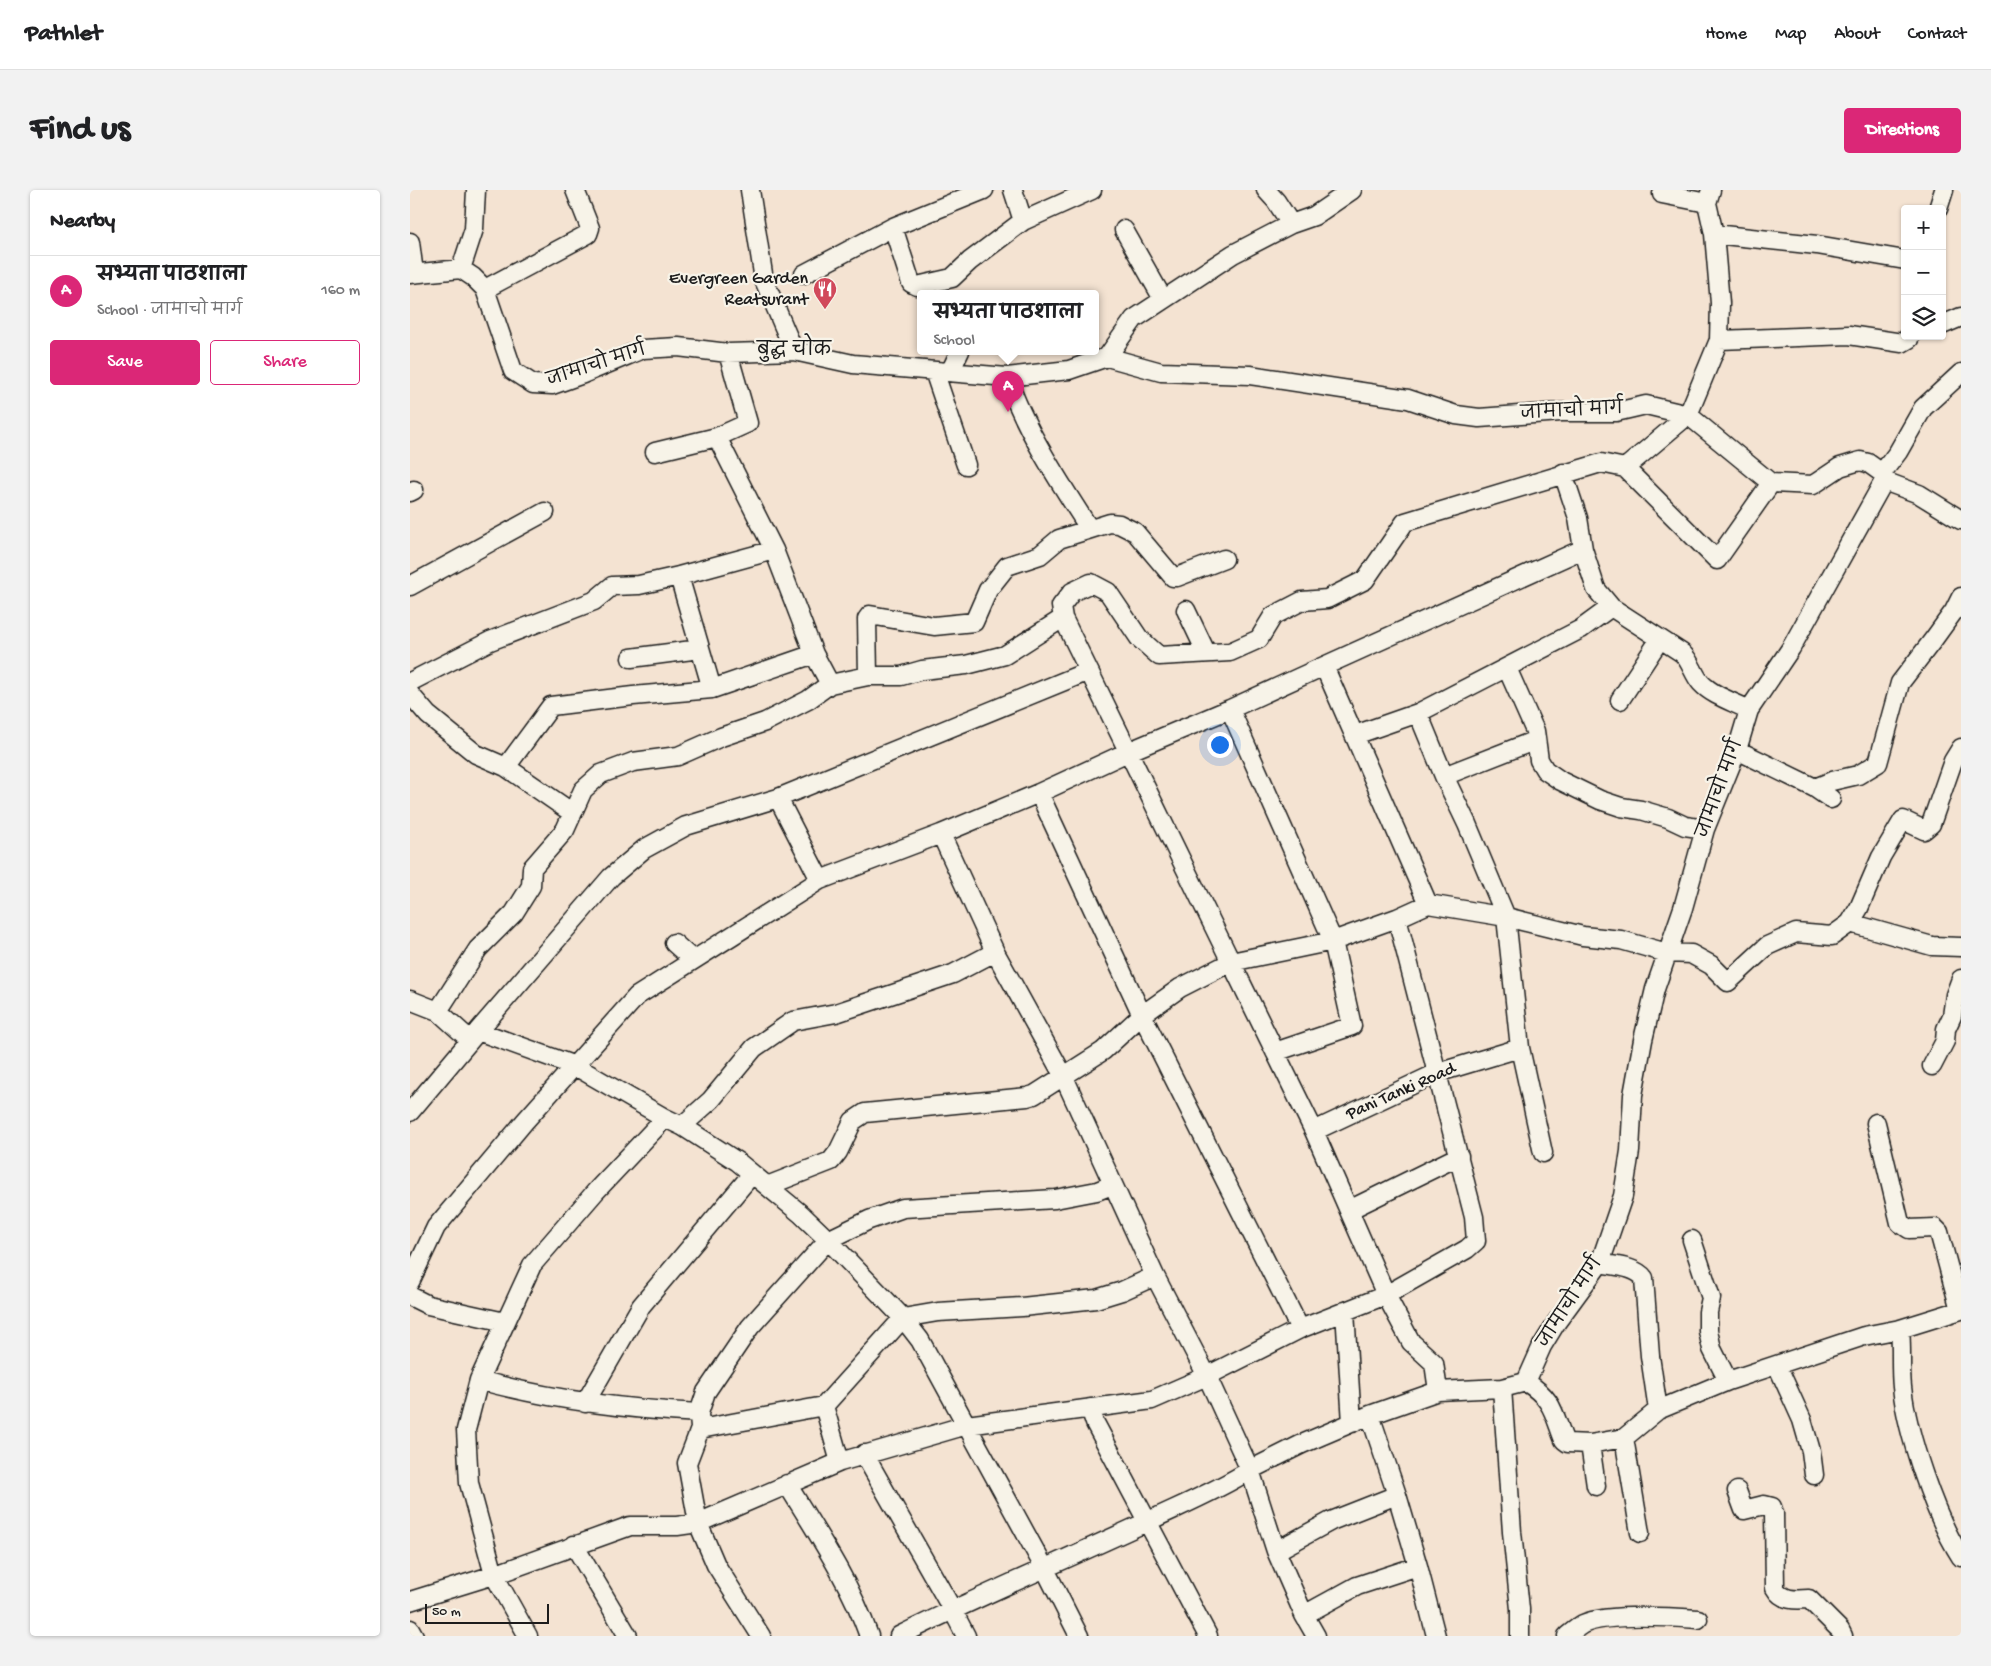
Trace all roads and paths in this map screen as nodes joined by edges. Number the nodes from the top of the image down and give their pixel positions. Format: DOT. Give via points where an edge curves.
graph roads {
  1 [pos="476,190"];
  2 [pos="575,190"];
  3 [pos="750,190"];
  4 [pos="984,190"];
  5 [pos="1012,190"];
  6 [pos="1092,190"];
  7 [pos="1266,190"];
  8 [pos="1352,190"];
  9 [pos="1944,190"];
  10 [pos="1662,194"];
  11 [pos="1709,197"];
  12 [pos="1939,205"];
  13 [pos="1023,221"];
  14 [pos="1291,224"];
  15 [pos="893,227"];
  16 [pos="1124,230"];
  17 [pos="1714,234"];
  18 [pos="410,242"];
  19 [pos="1901,259"];
  20 [pos="461,269"];
  21 [pos="412,274"];
  22 [pos="804,274"];
  23 [pos="956,286"];
  24 [pos="485,289"];
  25 [pos="1163,299"];
  26 [pos="1961,317"];
  27 [pos="1946,323"];
  28 [pos="1719,340"];
  29 [pos="1906,340"];
  30 [pos="794,351"];
  31 [pos="728,352"];
  32 [pos="956,355"];
  33 [pos="1107,357"];
  34 [pos="942,371"];
  35 [pos="1961,373"];
  36 [pos="1007,377"];
  37 [pos="1688,415"];
  38 [pos="717,437"];
  39 [pos="655,452"];
  40 [pos="966,465"];
  41 [pos="1625,468"];
  42 [pos="1563,474"];
  43 [pos="1883,477"];
  44 [pos="1771,483"];
  45 [pos="545,512"];
  46 [pos="1961,520"];
  47 [pos="1089,528"];
  48 [pos="1583,549"];
  49 [pos="774,550"];
  50 [pos="1224,559"];
  51 [pos="679,576"];
  52 [pos="410,586"];
  53 [pos="1961,597"];
  54 [pos="1612,607"];
  55 [pos="1186,610"];
  56 [pos="1063,618"];
  57 [pos="1660,639"];
  58 [pos="700,649"];
  59 [pos="1206,652"];
  60 [pos="814,654"];
  61 [pos="631,658"];
  62 [pos="1324,666"];
  63 [pos="1507,668"];
  64 [pos="1089,670"];
  65 [pos="868,676"];
  66 [pos="410,682"];
  67 [pos="830,684"];
  68 [pos="712,689"];
  69 [pos="410,694"];
  70 [pos="1620,700"];
  71 [pos="1230,709"];
  72 [pos="1749,710"];
  73 [pos="1418,713"];
  74 [pos="1355,735"];
  75 [pos="1536,740"];
  76 [pos="1961,748"];
  77 [pos="1737,750"];
  78 [pos="1130,751"];
  79 [pos="506,767"];
  80 [pos="1444,776"];
  81 [pos="1815,788"];
  82 [pos="1039,793"];
  83 [pos="778,798"];
  84 [pos="1831,800"];
  85 [pos="571,812"];
  86 [pos="1705,829"];
  87 [pos="941,834"];
  88 [pos="820,880"];
  89 [pos="1428,904"];
  90 [pos="1506,917"];
  91 [pos="1398,918"];
  92 [pos="1850,923"];
  93 [pos="1333,941"];
  94 [pos="674,943"];
  95 [pos="1961,947"];
  96 [pos="995,952"];
  97 [pos="1667,953"];
  98 [pos="694,960"];
  99 [pos="1231,962"];
  100 [pos="1961,979"];
  101 [pos="410,1000"];
  102 [pos="438,1010"];
  103 [pos="1142,1015"];
  104 [pos="474,1036"];
  105 [pos="1520,1048"];
  106 [pos="1275,1052"];
  107 [pos="575,1066"];
  108 [pos="1932,1066"];
  109 [pos="1437,1073"];
  110 [pos="1063,1075"];
  111 [pos="410,1112"];
  112 [pos="665,1118"];
  113 [pos="1876,1123"];
  114 [pos="682,1126"];
  115 [pos="1314,1132"];
  116 [pos="1543,1153"];
  117 [pos="1459,1156"];
  118 [pos="752,1174"];
  119 [pos="1112,1184"];
  120 [pos="767,1186"];
  121 [pos="1349,1210"];
  122 [pos="828,1240"];
  123 [pos="1692,1240"];
  124 [pos="1600,1263"];
  125 [pos="1155,1276"];
  126 [pos="410,1282"];
  127 [pos="1386,1295"];
  128 [pos="410,1296"];
  129 [pos="1960,1310"];
  130 [pos="1344,1311"];
  131 [pos="903,1318"];
  132 [pos="505,1322"];
  133 [pos="1300,1329"];
  134 [pos="1900,1329"];
  135 [pos="1777,1365"];
  136 [pos="1207,1376"];
  137 [pos="479,1380"];
  138 [pos="1526,1382"];
  139 [pos="1728,1382"];
  140 [pos="1502,1388"];
  141 [pos="1438,1390"];
  142 [pos="586,1403"];
  143 [pos="824,1406"];
  144 [pos="1090,1408"];
  145 [pos="1658,1410"];
  146 [pos="1370,1415"];
  147 [pos="700,1421"];
  148 [pos="1352,1423"];
  149 [pos="967,1425"];
  150 [pos="1624,1438"];
  151 [pos="1590,1444"];
  152 [pos="864,1454"];
  153 [pos="840,1462"];
  154 [pos="1250,1470"];
  155 [pos="1814,1475"];
  156 [pos="787,1484"];
  157 [pos="1596,1486"];
  158 [pos="1737,1491"];
  159 [pos="1397,1495"];
  160 [pos="1148,1521"];
  161 [pos="698,1523"];
  162 [pos="1640,1533"];
  163 [pos="574,1545"];
  164 [pos="1276,1551"];
  165 [pos="1961,1557"];
  166 [pos="1418,1566"];
  167 [pos="1045,1569"];
  168 [pos="494,1575"];
  169 [pos="410,1601"];
  170 [pos="952,1609"];
  171 [pos="1304,1615"];
  172 [pos="1698,1619"];
  173 [pos="410,1629"];
  174 [pos="414,1636"];
  175 [pos="528,1636"];
  176 [pos="628,1636"];
  177 [pos="762,1636"];
  178 [pos="868,1636"];
  179 [pos="898,1636"];
  180 [pos="966,1636"];
  181 [pos="1079,1636"];
  182 [pos="1208,1636"];
  183 [pos="1316,1636"];
  184 [pos="1436,1636"];
  185 [pos="1520,1636"];
  186 [pos="1567,1636"];
  187 [pos="1843,1636"];
  1 -- 20 [label="street" via="474,229"];
  2 -- 24 [label="street" via="590,228 588,234"];
  3 -- 30 [label="street" via="764,280"];
  4 -- 15 [label="street"];
  5 -- 13 [label="street"];
  6 -- 13 [label="street"];
  7 -- 14 [label="street"];
  8 -- 14 [label="street" via="1314,216"];
  9 -- 12 [label="street"];
  10 -- 11 [label="street"];
  11 -- 17 [label="street"];
  13 -- 23 [label="street" via="970,261"];
  14 -- 25 [label="street" via="1233,254"];
  15 -- 22 [label="street"];
  15 -- 23 [label="street" via="911,283 917,286"];
  16 -- 25 [label="street"];
  17 -- 19 [label="street" via="1817,245"];
  17 -- 28 [label="street" via="1720,303"];
  18 -- 21 [label="street"];
  20 -- 21 [label="street"];
  20 -- 24 [label="street"];
  24 -- 31 [label="street, जामाचो मार्ग" via="513,372 533,384 552,385 644,349 678,347"];
  25 -- 33 [label="street" via="1134,319"];
  26 -- 27 [label="street"];
  28 -- 29 [label="street" via="1849,335 1902,343"];
  28 -- 37 [label="street"];
  30 -- 31 [label="street, जामाचो मार्ग"];
  30 -- 34 [label="street, जामाचो मार्ग" via="853,364"];
  31 -- 38 [label="street" via="748,423"];
  32 -- 34 [label="street"];
  33 -- 36 [label="street, जामाचो मार्ग" via="1069,370"];
  33 -- 37 [label="street, जामाचो मार्ग" via="1161,372 1250,375 1408,399 1456,415 1479,418 1616,412 1646,405"];
  34 -- 36 [label="street, जामाचो मार्ग"];
  34 -- 40 [label="street"];
  35 -- 43 [label="street, जामाचो मार्ग" via="1923,408"];
  36 -- 47 [label="street" via="1015,401"];
  37 -- 41 [label="street"];
  37 -- 44 [label="street, जामाचो मार्ग"];
  38 -- 39 [label="street"];
  38 -- 49 [label="street"];
  41 -- 42 [label="street" via="1601,463"];
  41 -- 44 [label="street" via="1717,560"];
  42 -- 48 [label="street" via="1578,518"];
  42 -- 59 [label="street" via="1405,522 1365,580 1327,599 1302,601 1273,616 1259,638 1230,652"];
  43 -- 44 [label="street" via="1868,463 1860,461 1840,467 1813,486"];
  43 -- 46 [label="street"];
  43 -- 72 [label="street, जामाचो मार्ग" via="1791,648"];
  45 -- 52 [label="street"];
  47 -- 50 [label="street" via="1110,523 1127,527 1147,544 1173,577"];
  47 -- 65 [label="street" via="1058,539 1040,555 1007,566 988,590 974,622 934,626 870,615 867,619"];
  48 -- 54 [label="street" via="1596,589"];
  48 -- 62 [label="street"];
  49 -- 51 [label="street"];
  49 -- 60 [label="street"];
  51 -- 58 [label="street"];
  51 -- 66 [label="street" via="639,585 612,586 594,601 490,641"];
  53 -- 81 [label="street" via="1900,683 1878,763 1858,776"];
  54 -- 57 [label="street"];
  54 -- 63 [label="street" via="1581,629"];
  55 -- 59 [label="street"];
  56 -- 59 [label="street" via="1061,606 1072,592 1092,583 1108,592 1139,638 1159,656"];
  56 -- 64 [label="street"];
  56 -- 65 [label="street" via="1005,655 966,666 922,670 901,676"];
  57 -- 70 [label="street"];
  57 -- 72 [label="street" via="1687,658 1706,688"];
  58 -- 61 [label="street"];
  58 -- 68 [label="street"];
  60 -- 67 [label="street"];
  60 -- 68 [label="street"];
  62 -- 71 [label="street"];
  62 -- 74 [label="street"];
  63 -- 73 [label="street"];
  63 -- 75 [label="street"];
  64 -- 78 [label="street"];
  64 -- 83 [label="street"];
  65 -- 67 [label="street"];
  67 -- 85 [label="street" via="808,700 766,722 678,756 633,762 602,774 583,790"];
  68 -- 79 [label="street" via="551,706"];
  69 -- 79 [label="street" via="428,715 476,754"];
  71 -- 78 [label="street"];
  71 -- 93 [label="street"];
  72 -- 77 [label="street, जामाचो मार्ग"];
  73 -- 74 [label="street"];
  73 -- 80 [label="street"];
  74 -- 89 [label="street"];
  75 -- 80 [label="street"];
  75 -- 86 [label="street" via="1544,770 1561,781 1600,800"];
  76 -- 92 [label="street" via="1931,824 1924,830 1902,820"];
  77 -- 81 [label="street"];
  77 -- 86 [label="street, जामाचो मार्ग"];
  78 -- 82 [label="street"];
  78 -- 99 [label="street"];
  79 -- 85 [label="street"];
  80 -- 90 [label="street"];
  81 -- 84 [label="street"];
  82 -- 87 [label="street"];
  82 -- 103 [label="street"];
  83 -- 88 [label="street"];
  83 -- 104 [label="street" via="686,826 644,850 611,877"];
  85 -- 102 [label="street" via="565,830 532,868 531,886 514,914 478,949"];
  86 -- 97 [label="street, जामाचो मार्ग"];
  87 -- 88 [label="street"];
  87 -- 96 [label="street"];
  88 -- 98 [label="street"];
  89 -- 90 [label="street"];
  89 -- 91 [label="street"];
  90 -- 97 [label="street"];
  90 -- 105 [label="street"];
  91 -- 93 [label="street"];
  91 -- 109 [label="street"];
  92 -- 95 [label="street" via="1932,946"];
  92 -- 97 [label="street" via="1832,936 1796,933 1766,946 1728,982 1711,965 1691,954"];
  93 -- 99 [label="street"];
  93 -- 106 [label="street" via="1352,1026"];
  94 -- 98 [label="street"];
  96 -- 110 [label="street"];
  96 -- 114 [label="street" via="953,974 836,1013 793,1021 754,1048 711,1100"];
  97 -- 124 [label="street, जामाचो मार्ग" via="1649,1014 1634,1086 1630,1151 1622,1196"];
  98 -- 107 [label="street" via="637,996"];
  99 -- 103 [label="street" via="1180,988"];
  99 -- 106 [label="street"];
  100 -- 108 [label="street" via="1952,1016"];
  101 -- 102 [label="street"];
  102 -- 104 [label="street"];
  103 -- 110 [label="street" via="1103,1051"];
  103 -- 133 [label="street"];
  104 -- 107 [label="street"];
  104 -- 111 [label="street"];
  105 -- 109 [label="street, Pani Tanki Road"];
  105 -- 116 [label="street"];
  106 -- 115 [label="street"];
  107 -- 112 [label="street"];
  107 -- 126 [label="street" via="436,1227"];
  109 -- 115 [label="street, Pani Tanki Road"];
  109 -- 117 [label="street"];
  110 -- 119 [label="street"];
  110 -- 120 [label="street" via="1027,1097 864,1113 853,1121 830,1161"];
  112 -- 114 [label="street"];
  112 -- 132 [label="street" via="532,1265"];
  113 -- 129 [label="street" via="1900,1223 1909,1229 1935,1228 1939,1232"];
  114 -- 118 [label="street"];
  115 -- 121 [label="street"];
  117 -- 121 [label="street"];
  117 -- 127 [label="street" via="1474,1217 1476,1241"];
  118 -- 120 [label="street"];
  118 -- 142 [label="street" via="641,1306"];
  119 -- 122 [label="street" via="1055,1199 903,1208 868,1220"];
  119 -- 125 [label="street"];
  120 -- 122 [label="street"];
  121 -- 127 [label="street"];
  122 -- 131 [label="street"];
  122 -- 147 [label="street" via="750,1327 706,1392"];
  123 -- 139 [label="street" via="1711,1298 1708,1331 1712,1349"];
  124 -- 138 [label="street, जामाचो मार्ग" via="1556,1323"];
  124 -- 145 [label="street" via="1634,1270 1644,1278"];
  125 -- 131 [label="street" via="1096,1299 938,1312"];
  125 -- 136 [label="street"];
  127 -- 130 [label="street"];
  127 -- 141 [label="street" via="1411,1342 1434,1363"];
  128 -- 132 [label="street" via="428,1305"];
  129 -- 134 [label="street"];
  130 -- 133 [label="street"];
  130 -- 148 [label="street"];
  131 -- 143 [label="street"];
  131 -- 149 [label="street" via="920,1340"];
  132 -- 137 [label="street"];
  133 -- 136 [label="street"];
  134 -- 135 [label="street" via="1864,1336"];
  134 -- 165 [label="street" via="1902,1386 1916,1447 1929,1488"];
  135 -- 139 [label="street"];
  135 -- 155 [label="street" via="1802,1420"];
  136 -- 144 [label="street" via="1152,1400"];
  136 -- 154 [label="street"];
  137 -- 142 [label="street" via="521,1392"];
  137 -- 168 [label="street" via="466,1430 469,1483"];
  138 -- 140 [label="street"];
  138 -- 151 [label="street" via="1548,1400 1564,1440"];
  139 -- 145 [label="street"];
  140 -- 141 [label="street"];
  140 -- 185 [label="street"];
  141 -- 146 [label="street"];
  142 -- 147 [label="street"];
  143 -- 147 [label="street"];
  143 -- 153 [label="street"];
  144 -- 149 [label="street"];
  144 -- 160 [label="street"];
  145 -- 150 [label="street"];
  146 -- 148 [label="street"];
  146 -- 159 [label="street"];
  147 -- 161 [label="street" via="687,1463"];
  148 -- 154 [label="street"];
  149 -- 152 [label="street"];
  149 -- 167 [label="street"];
  150 -- 151 [label="street"];
  150 -- 162 [label="street"];
  151 -- 157 [label="street"];
  152 -- 153 [label="street"];
  152 -- 170 [label="street"];
  153 -- 156 [label="street"];
  154 -- 160 [label="street"];
  154 -- 164 [label="street"];
  156 -- 161 [label="street"];
  156 -- 178 [label="street" via="837,1568"];
  158 -- 187 [label="street" via="1744,1510 1772,1506 1774,1588 1779,1595 1793,1600 1808,1600"];
  159 -- 164 [label="street" via="1331,1522"];
  159 -- 166 [label="street"];
  160 -- 167 [label="street"];
  160 -- 182 [label="street"];
  161 -- 163 [label="street" via="630,1526"];
  161 -- 177 [label="street" via="716,1565"];
  163 -- 168 [label="street"];
  163 -- 176 [label="street"];
  164 -- 171 [label="street"];
  166 -- 171 [label="street" via="1357,1586"];
  166 -- 184 [label="street"];
  167 -- 170 [label="street"];
  167 -- 181 [label="street"];
  168 -- 169 [label="street"];
  168 -- 175 [label="street"];
  170 -- 179 [label="street"];
  170 -- 180 [label="street"];
  171 -- 183 [label="street"];
  172 -- 186 [label="street" via="1612,1618 1584,1624"];
  173 -- 174 [label="street"];
}
